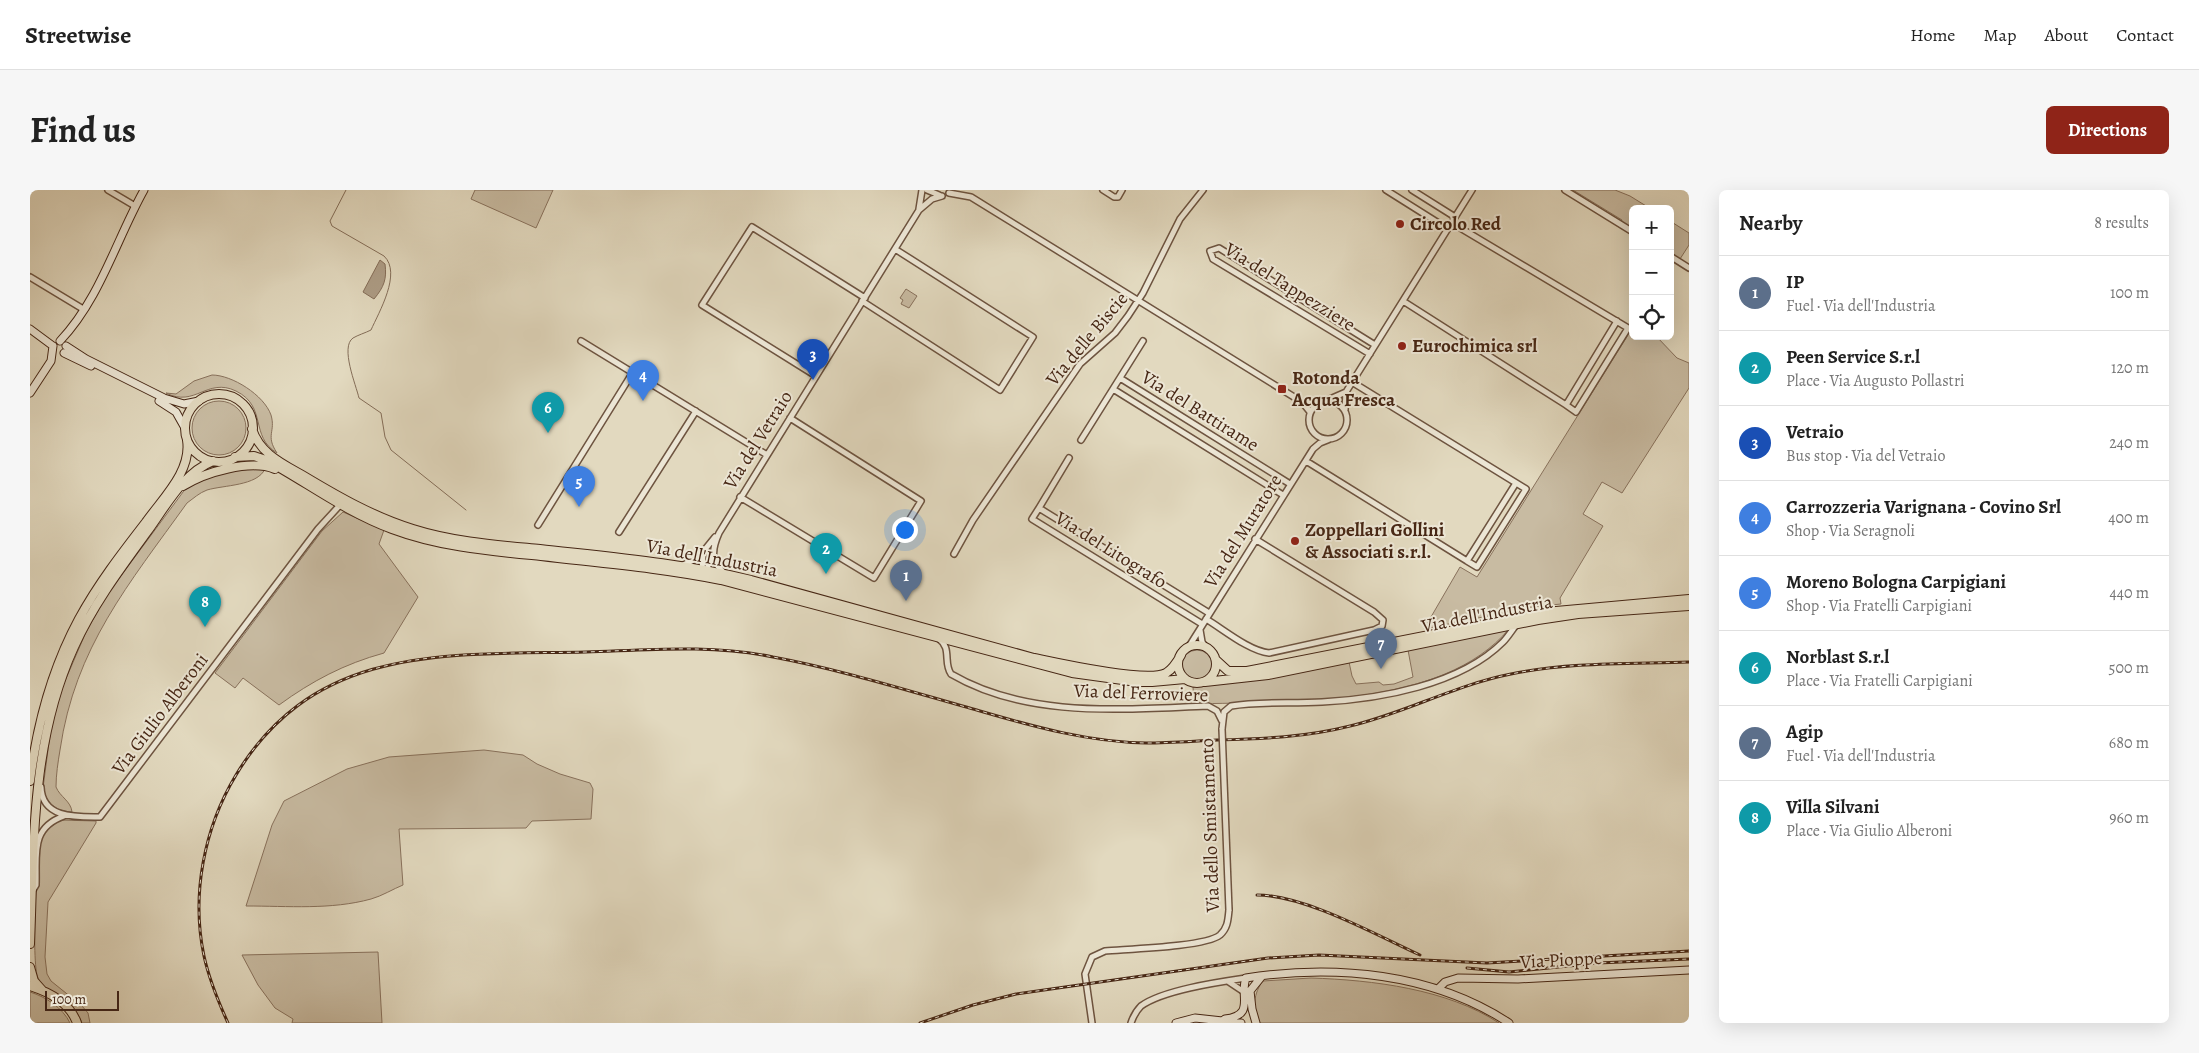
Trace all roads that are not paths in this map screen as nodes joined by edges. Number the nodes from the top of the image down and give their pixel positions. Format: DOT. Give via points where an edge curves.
graph roads {
  1 [pos="108,190"];
  2 [pos="144,190"];
  3 [pos="922,190"];
  4 [pos="926,190"];
  5 [pos="966,190"];
  6 [pos="1102,190"];
  7 [pos="1122,190"];
  8 [pos="1202,190"];
  9 [pos="1386,190"];
  10 [pos="1412,190"];
  11 [pos="1472,190"];
  12 [pos="1565,190"];
  13 [pos="951,192"];
  14 [pos="942,196"];
  15 [pos="971,197"];
  16 [pos="135,206"];
  17 [pos="919,210"];
  18 [pos="1455,217"];
  19 [pos="1452,223"];
  20 [pos="1448,229"];
  21 [pos="1629,230"];
  22 [pos="895,249"];
  23 [pos="1674,259"];
  24 [pos="1689,268"];
  25 [pos="30,277"];
  26 [pos="1295,296"];
  27 [pos="863,300"];
  28 [pos="1138,301"];
  29 [pos="1403,301"];
  30 [pos="1288,305"];
  31 [pos="83,309"];
  32 [pos="1617,321"];
  33 [pos="30,329"];
  34 [pos="581,341"];
  35 [pos="1143,341"];
  36 [pos="1375,345"];
  37 [pos="60,347"];
  38 [pos="1370,354"];
  39 [pos="632,372"];
  40 [pos="816,376"];
  41 [pos="1120,378"];
  42 [pos="1352,382"];
  43 [pos="1113,389"];
  44 [pos="1346,392"];
  45 [pos="30,393"];
  46 [pos="198,400"];
  47 [pos="1328,400"];
  48 [pos="1302,402"];
  49 [pos="1316,404"];
  50 [pos="1566,405"];
  51 [pos="1345,410"];
  52 [pos="696,411"];
  53 [pos="1310,412"];
  54 [pos="790,418"];
  55 [pos="185,428"];
  56 [pos="252,429"];
  57 [pos="1312,431"];
  58 [pos="1330,439"];
  59 [pos="187,440"];
  60 [pos="1081,440"];
  61 [pos="1313,449"];
  62 [pos="767,455"];
  63 [pos="235,457"];
  64 [pos="1070,458"];
  65 [pos="213,461"];
  66 [pos="1306,461"];
  67 [pos="284,472"];
  68 [pos="1516,483"];
  69 [pos="1290,484"];
  70 [pos="178,490"];
  71 [pos="1283,495"];
  72 [pos="740,497"];
  73 [pos="340,505"];
  74 [pos="1039,508"];
  75 [pos="538,525"];
  76 [pos="619,532"];
  77 [pos="719,533"];
  78 [pos="1255,539"];
  79 [pos="713,549"];
  80 [pos="704,553"];
  81 [pos="954,554"];
  82 [pos="1467,561"];
  83 [pos="1127,562"];
  84 [pos="680,565"];
  85 [pos="704,572"];
  86 [pos="1120,573"];
  87 [pos="726,574"];
  88 [pos="1689,599"];
  89 [pos="1689,606"];
  90 [pos="1206,619"];
  91 [pos="1518,624"];
  92 [pos="1200,630"];
  93 [pos="936,638"];
  94 [pos="1188,648"];
  95 [pos="1206,648"];
  96 [pos="1181,655"];
  97 [pos="1216,660"];
  98 [pos="1185,678"];
  99 [pos="1204,682"];
  100 [pos="1222,722"];
  101 [pos="46,730"];
  102 [pos="30,782"];
  103 [pos="64,816"];
  104 [pos="32,893"];
  105 [pos="30,944"];
  106 [pos="30,966"];
  107 [pos="1689,970"];
  108 [pos="1263,976"];
  109 [pos="1246,978"];
  110 [pos="1226,981"];
  111 [pos="30,986"];
  112 [pos="42,990"];
  113 [pos="1247,990"];
  114 [pos="1438,990"];
  115 [pos="1215,1020"];
  116 [pos="77,1023"];
  117 [pos="1092,1023"];
  118 [pos="1132,1023"];
  119 [pos="1176,1023"];
  120 [pos="1241,1023"];
  121 [pos="1256,1023"];
  122 [pos="1509,1023"];
  1 -- 16 [label="street"];
  2 -- 16 [label="street"];
  3 -- 17 [label="street, Via del Vetraio"];
  4 -- 14 [label="street"];
  5 -- 15 [label="street"];
  6 -- 7 [label="street" via="1114,197"];
  8 -- 28 [label="street, Via delle Biscie" via="1173,232"];
  9 -- 20 [label="street"];
  10 -- 18 [label="street"];
  11 -- 18 [label="street"];
  12 -- 21 [label="street"];
  13 -- 14 [label="street, Via del Vetraio"];
  13 -- 15 [label="street"];
  14 -- 17 [label="street, Via del Vetraio" via="932,199"];
  15 -- 28 [label="street"];
  16 -- 31 [label="street" via="106,272"];
  17 -- 22 [label="street, Via del Vetraio"];
  18 -- 19 [label="street"];
  19 -- 20 [label="street"];
  19 -- 32 [label="street"];
  20 -- 29 [label="street"];
  22 -- 27 [label="street, Via del Vetraio"];
  22 -- 27 [label="street" via="1033,338 1000,390"];
  23 -- 24 [label="street"];
  25 -- 31 [label="street"];
  26 -- 30 [label="street"];
  26 -- 30 [label="street, Via del Tappezziere" via="1219,248 1210,251 1213,259"];
  26 -- 36 [label="street, Via del Tappezziere"];
  27 -- 40 [label="street, Via del Vetraio"];
  27 -- 40 [label="street" via="752,227 702,305"];
  28 -- 48 [label="street"];
  28 -- 81 [label="street, Via delle Biscie" via="1115,333 1080,364 973,520"];
  29 -- 36 [label="street"];
  29 -- 50 [label="street"];
  30 -- 38 [label="street, Via del Tappezziere"];
  31 -- 37 [label="street"];
  32 -- 50 [label="street"];
  32 -- 50 [label="street" via="1628,328 1576,412"];
  33 -- 37 [label="street"];
  34 -- 39 [label="street"];
  35 -- 41 [label="street, Via del Battirame"];
  36 -- 38 [label="street"];
  37 -- 45 [label="street"];
  37 -- 46 [label="street" via="164,398 184,404"];
  37 -- 55 [label="street" via="169,406"];
  38 -- 42 [label="street"];
  39 -- 52 [label="street"];
  39 -- 75 [label="street"];
  40 -- 54 [label="street, Via del Vetraio"];
  41 -- 43 [label="street, Via del Battirame"];
  41 -- 69 [label="street, Via del Battirame"];
  42 -- 44 [label="street"];
  42 -- 68 [label="street"];
  43 -- 60 [label="street, Via del Battirame"];
  43 -- 71 [label="street, Via del Battirame"];
  44 -- 47 [label="street"];
  44 -- 51 [label="street"];
  46 -- 55 [label="main road" via="188,413"];
  46 -- 56 [label="main road" via="214,394 231,396 249,413"];
  47 -- 49 [label="street"];
  47 -- 51 [label="street"];
  48 -- 49 [label="street"];
  48 -- 53 [label="street"];
  49 -- 53 [label="street"];
  51 -- 58 [label="street" via="1346,429"];
  52 -- 62 [label="street"];
  52 -- 76 [label="street"];
  53 -- 57 [label="street"];
  54 -- 62 [label="street, Via del Vetraio"];
  54 -- 72 [label="street" via="921,501 874,578"];
  55 -- 59 [label="main road"];
  56 -- 63 [label="main road" via="248,445"];
  56 -- 84 [label="main road, Via dell'Industria" via="260,446 274,458 356,506 414,530 479,543"];
  57 -- 58 [label="street" via="1317,436"];
  57 -- 61 [label="street"];
  58 -- 61 [label="street, Via del Muratore"];
  59 -- 65 [label="main road" via="195,452"];
  59 -- 102 [label="main road" via="188,458 178,477 106,574 71,636 43,712"];
  61 -- 66 [label="street, Via del Muratore"];
  62 -- 72 [label="street, Via del Vetraio"];
  63 -- 65 [label="main road"];
  63 -- 67 [label="main road, Via dell'Industria" via="259,457"];
  64 -- 74 [label="street"];
  65 -- 70 [label="main road" via="194,472"];
  66 -- 69 [label="street, Via del Muratore"];
  66 -- 82 [label="street"];
  67 -- 70 [label="main road" via="250,465 204,476"];
  67 -- 73 [label="main road, Via dell'Industria"];
  68 -- 82 [label="street"];
  68 -- 82 [label="street" via="1526,490 1477,567"];
  69 -- 71 [label="street, Via del Muratore"];
  70 -- 101 [label="main road" via="91,614 66,667"];
  71 -- 78 [label="street, Via del Muratore"];
  72 -- 77 [label="street, Via del Vetraio"];
  73 -- 85 [label="main road, Via dell'Industria" via="392,529 445,544 662,570"];
  73 -- 103 [label="street, Via Giulio Alberoni" via="318,529 100,817"];
  74 -- 83 [label="street, Via del Litografo"];
  74 -- 86 [label="street, Via del Litografo" via="1032,519"];
  77 -- 79 [label="street, Via del Vetraio"];
  77 -- 80 [label="street, Via del Vetraio"];
  78 -- 90 [label="street, Via del Muratore"];
  78 -- 90 [label="street" via="1374,612 1383,620 1382,626 1261,652"];
  79 -- 85 [label="street, Via del Vetraio"];
  79 -- 87 [label="street" via="717,565"];
  80 -- 84 [label="street, Via del Vetraio" via="693,562"];
  80 -- 85 [label="street, Via del Vetraio"];
  83 -- 86 [label="street"];
  83 -- 90 [label="street, Via del Litografo"];
  84 -- 85 [label="main road, Via dell'Industria"];
  85 -- 87 [label="main road, Via dell'Industria"];
  85 -- 93 [label="main road, Via dell'Industria"];
  86 -- 90 [label="street, Via del Litografo"];
  87 -- 96 [label="main road, Via dell'Industria" via="1034,658 1078,667 1159,675 1172,668"];
  88 -- 97 [label="main road, Via dell'Industria" via="1545,612 1247,672 1228,671"];
  89 -- 91 [label="main road, Via dell'Industria" via="1578,614"];
  90 -- 92 [label="street, Via del Muratore"];
  91 -- 99 [label="main road, Via dell'Industria" via="1277,674"];
  91 -- 100 [label="street, Via del Ferroviere" via="1504,642 1479,661 1429,683 1355,699 1231,706 1225,710"];
  92 -- 94 [label="street, Via del Muratore"];
  92 -- 95 [label="street"];
  93 -- 98 [label="main road, Via dell'Industria" via="1080,675 1145,682"];
  93 -- 100 [label="street, Via del Ferroviere" via="946,645 947,668 951,674 998,695 1040,704 1109,709 1208,706 1217,711"];
  94 -- 95 [label="main road" via="1197,645"];
  94 -- 96 [label="main road"];
  95 -- 97 [label="main road"];
  96 -- 98 [label="main road" via="1178,665"];
  97 -- 99 [label="main road" via="1213,675"];
  98 -- 99 [label="main road" via="1194,683"];
  100 -- 117 [label="street, Via dello Smistamento, bridge" via="1229,910 1224,930 1210,941 1105,952 1092,957 1085,974"];
  101 -- 103 [label="street" via="41,793 48,807"];
  101 -- 104 [label="main road" via="36,799"];
  103 -- 104 [label="street" via="51,820 40,833 36,885"];
  104 -- 105 [label="main road"];
  106 -- 112 [label="main road" via="34,981"];
  107 -- 114 [label="street, Via Pioppe" via="1518,979 1458,978 1445,982"];
  108 -- 109 [label="street"];
  108 -- 113 [label="street"];
  108 -- 114 [label="street" via="1302,972 1355,974"];
  109 -- 110 [label="street"];
  109 -- 113 [label="street"];
  110 -- 113 [label="street"];
  110 -- 118 [label="street" via="1193,987 1146,1004 1137,1011"];
  111 -- 112 [label="main road"];
  112 -- 116 [label="main road" via="69,1010"];
  113 -- 115 [label="street" via="1241,1013"];
  113 -- 121 [label="street"];
  114 -- 122 [label="street" via="1474,1002"];
  115 -- 119 [label="street" via="1188,1019"];
  115 -- 120 [label="street"];
}
